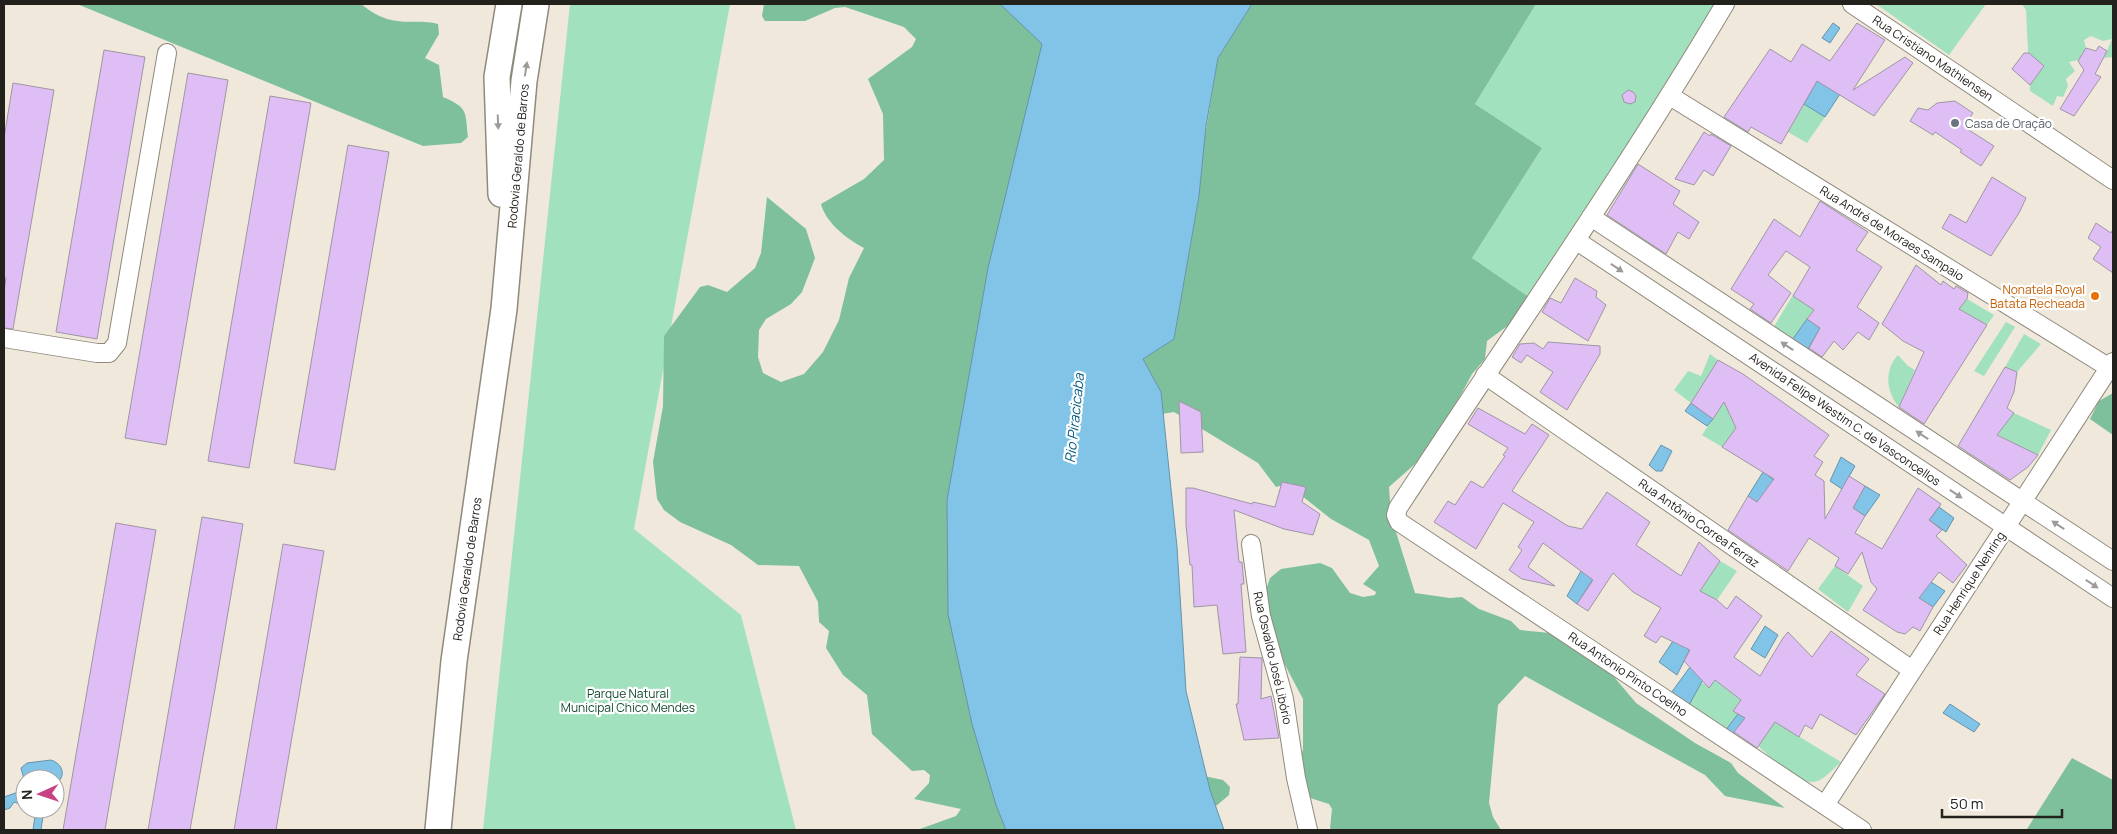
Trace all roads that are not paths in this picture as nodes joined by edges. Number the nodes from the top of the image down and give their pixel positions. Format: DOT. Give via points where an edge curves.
graph roads {
  1 [pos="509,4"];
  2 [pos="536,4"];
  3 [pos="1725,4"];
  4 [pos="1852,4"];
  5 [pos="167,52"];
  6 [pos="1670,96"];
  7 [pos="2113,180"];
  8 [pos="1592,217"];
  9 [pos="1576,241"];
  10 [pos="504,309"];
  11 [pos="4,338"];
  12 [pos="2112,367"];
  13 [pos="1485,375"];
  14 [pos="2022,501"];
  15 [pos="2006,526"];
  16 [pos="1251,544"];
  17 [pos="2113,561"];
  18 [pos="2113,598"];
  19 [pos="1912,670"];
  20 [pos="1825,805"];
  21 [pos="438,830"];
  22 [pos="1308,830"];
  23 [pos="1862,830"];
  1 -- 10 [label="highway, Rodovia Geraldo de Barros, one-way" via="497,76"];
  10 -- 2 [label="highway, Rodovia Geraldo de Barros, one-way" via="524,81"];
  3 -- 6 [label="street"];
  4 -- 7 [label="street, Rua Cristiano Mathiensen"];
  5 -- 11 [label="street" via="117,343 109,353 97,353"];
  6 -- 8 [label="street"];
  6 -- 12 [label="street, Rua André de Moraes Sampaio"];
  8 -- 9 [label="street"];
  14 -- 8 [label="street, one-way"];
  9 -- 13 [label="street"];
  9 -- 15 [label="street, Avenida Felipe Westim C. de Vasconcellos, one-way"];
  10 -- 21 [label="highway, Rodovia Geraldo de Barros" via="454,661"];
  12 -- 14 [label="street, Rua Henrique Nehring"];
  13 -- 19 [label="street, Rua Antônio Correa Ferraz"];
  13 -- 20 [label="street, Rua Antonio Pinto Coelho" via="1398,508 1399,522"];
  14 -- 15 [label="street, Rua Henrique Nehring"];
  17 -- 14 [label="street, one-way"];
  15 -- 18 [label="street, Avenida Felipe Westim C. de Vasconcellos, one-way"];
  15 -- 19 [label="street, Rua Henrique Nehring"];
  16 -- 22 [label="street, Rua Osvaldo José Libório" via="1261,616 1284,699"];
  19 -- 20 [label="street, Rua Henrique Nehring"];
  20 -- 23 [label="street, Rua Antonio Pinto Coelho"];
}
